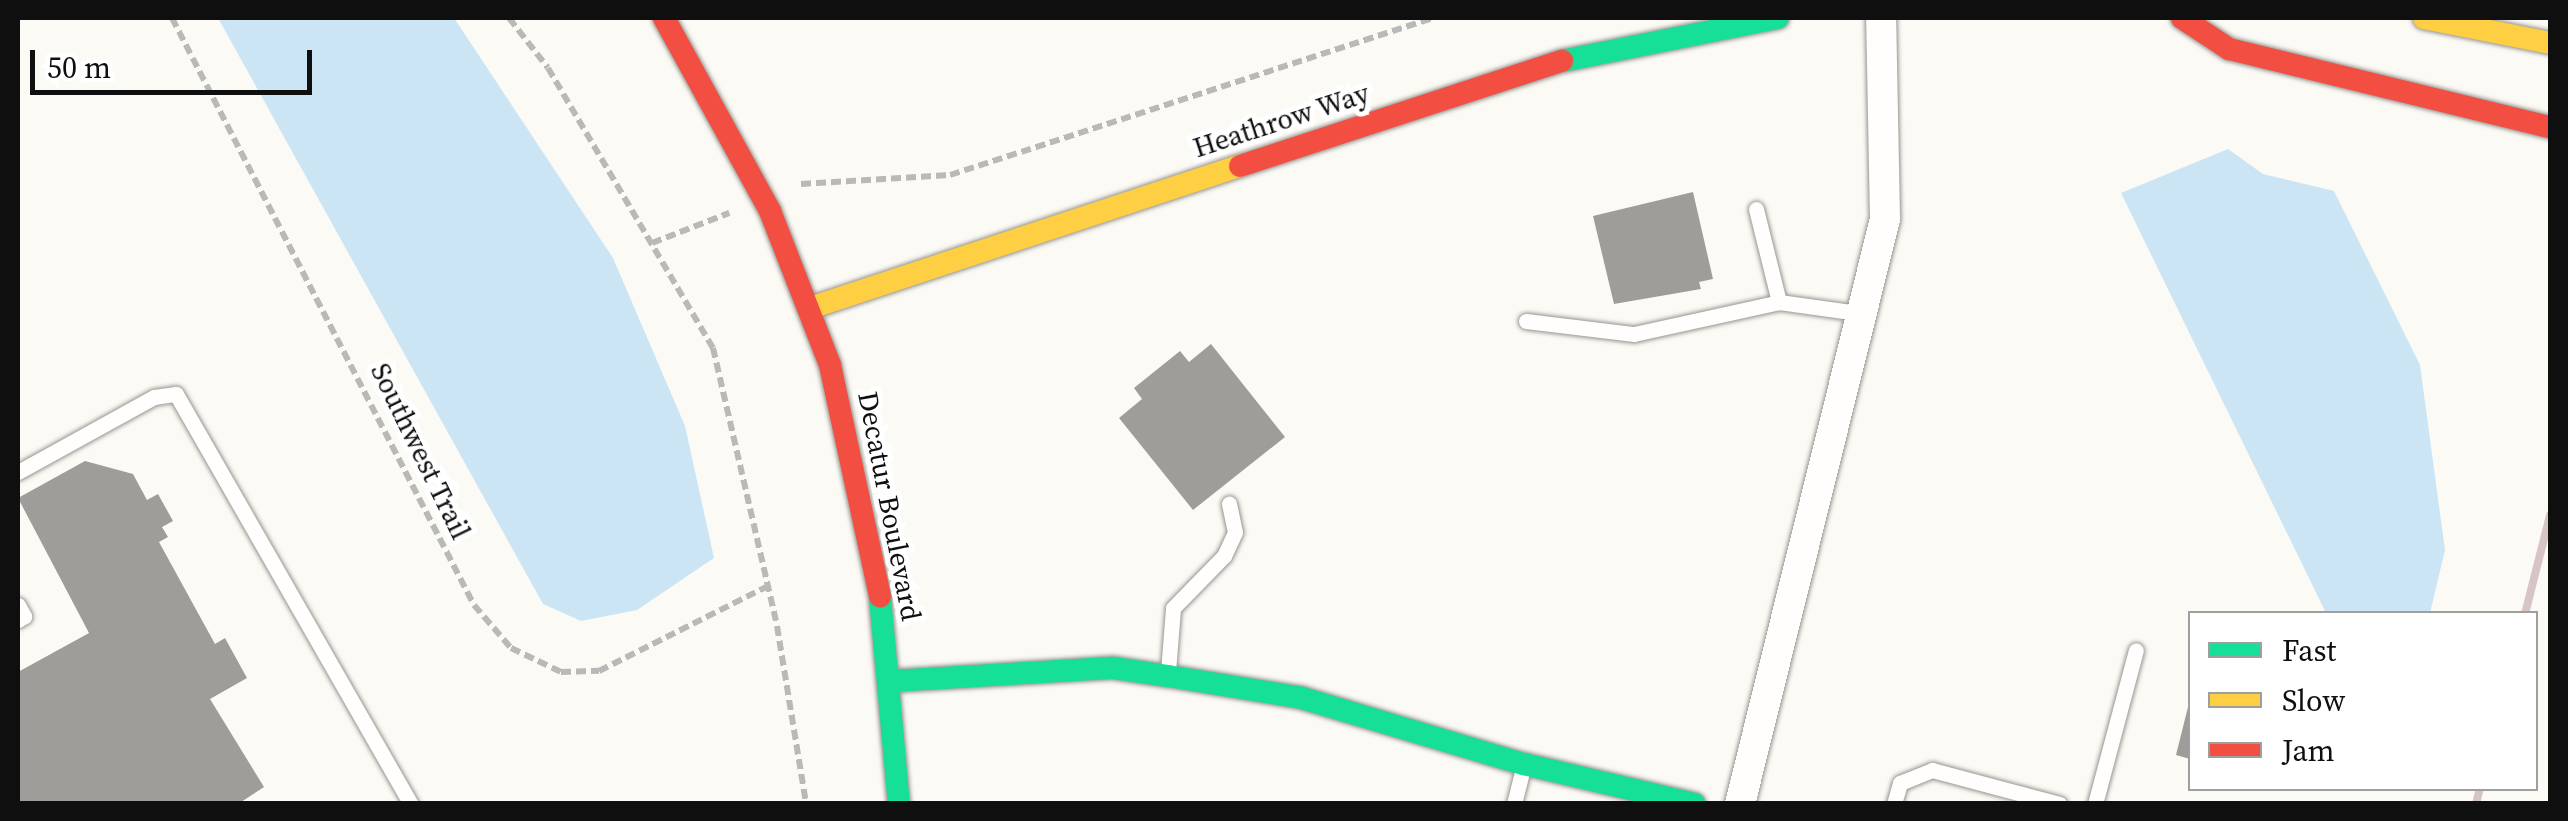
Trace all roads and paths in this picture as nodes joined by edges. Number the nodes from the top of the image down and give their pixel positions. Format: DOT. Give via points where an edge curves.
graph roads {
  1 [pos="172,18"];
  2 [pos="509,18"];
  3 [pos="664,18"];
  4 [pos="1434,18"];
  5 [pos="1778,18"];
  6 [pos="1881,18"];
  7 [pos="2182,18"];
  8 [pos="2424,18"];
  9 [pos="2550,43"];
  10 [pos="2550,127"];
  11 [pos="795,186"];
  12 [pos="1756,210"];
  13 [pos="692,228"];
  14 [pos="652,244"];
  15 [pos="1779,302"];
  16 [pos="810,308"];
  17 [pos="1865,314"];
  18 [pos="1526,321"];
  19 [pos="18,472"];
  20 [pos="1230,504"];
  21 [pos="766,587"];
  22 [pos="18,604"];
  23 [pos="18,620"];
  24 [pos="2136,650"];
  25 [pos="1168,676"];
  26 [pos="892,681"];
  27 [pos="1524,764"];
  28 [pos="411,804"];
  29 [pos="806,804"];
  30 [pos="899,804"];
  31 [pos="1514,804"];
  32 [pos="1694,804"];
  33 [pos="1740,804"];
  34 [pos="1894,804"];
  35 [pos="2060,804"];
  36 [pos="2095,804"];
  1 -- 21 [label="path, Southwest Trail" via="474,604 512,648 561,672 599,671"];
  2 -- 14 [label="path" via="548,68"];
  3 -- 16 [label="street, Decatur Boulevard" via="754,178"];
  4 -- 11 [label="path" via="950,175"];
  5 -- 16 [label="street, Heathrow Way" via="1560,61"];
  6 -- 17 [label="street" via="1885,218"];
  7 -- 10 [label="street" via="2229,49"];
  8 -- 9 [label="street"];
  12 -- 15 [label="lane"];
  13 -- 14 [label="path"];
  14 -- 21 [label="path" via="714,348"];
  15 -- 17 [label="lane"];
  15 -- 18 [label="lane" via="1634,334"];
  16 -- 26 [label="street, Decatur Boulevard" via="856,460"];
  17 -- 33 [label="street"];
  19 -- 28 [label="lane" via="154,397 176,394"];
  20 -- 25 [label="lane" via="1235,532 1224,556 1172,608"];
  21 -- 29 [label="path"];
  22 -- 23 [label="lane" via="24,616"];
  24 -- 36 [label="lane"];
  25 -- 26 [label="street" via="1114,668"];
  25 -- 27 [label="street" via="1302,698"];
  26 -- 30 [label="street, Decatur Boulevard"];
  27 -- 31 [label="lane"];
  27 -- 32 [label="street"];
  34 -- 35 [label="lane" via="1900,783 1932,770"];
}
